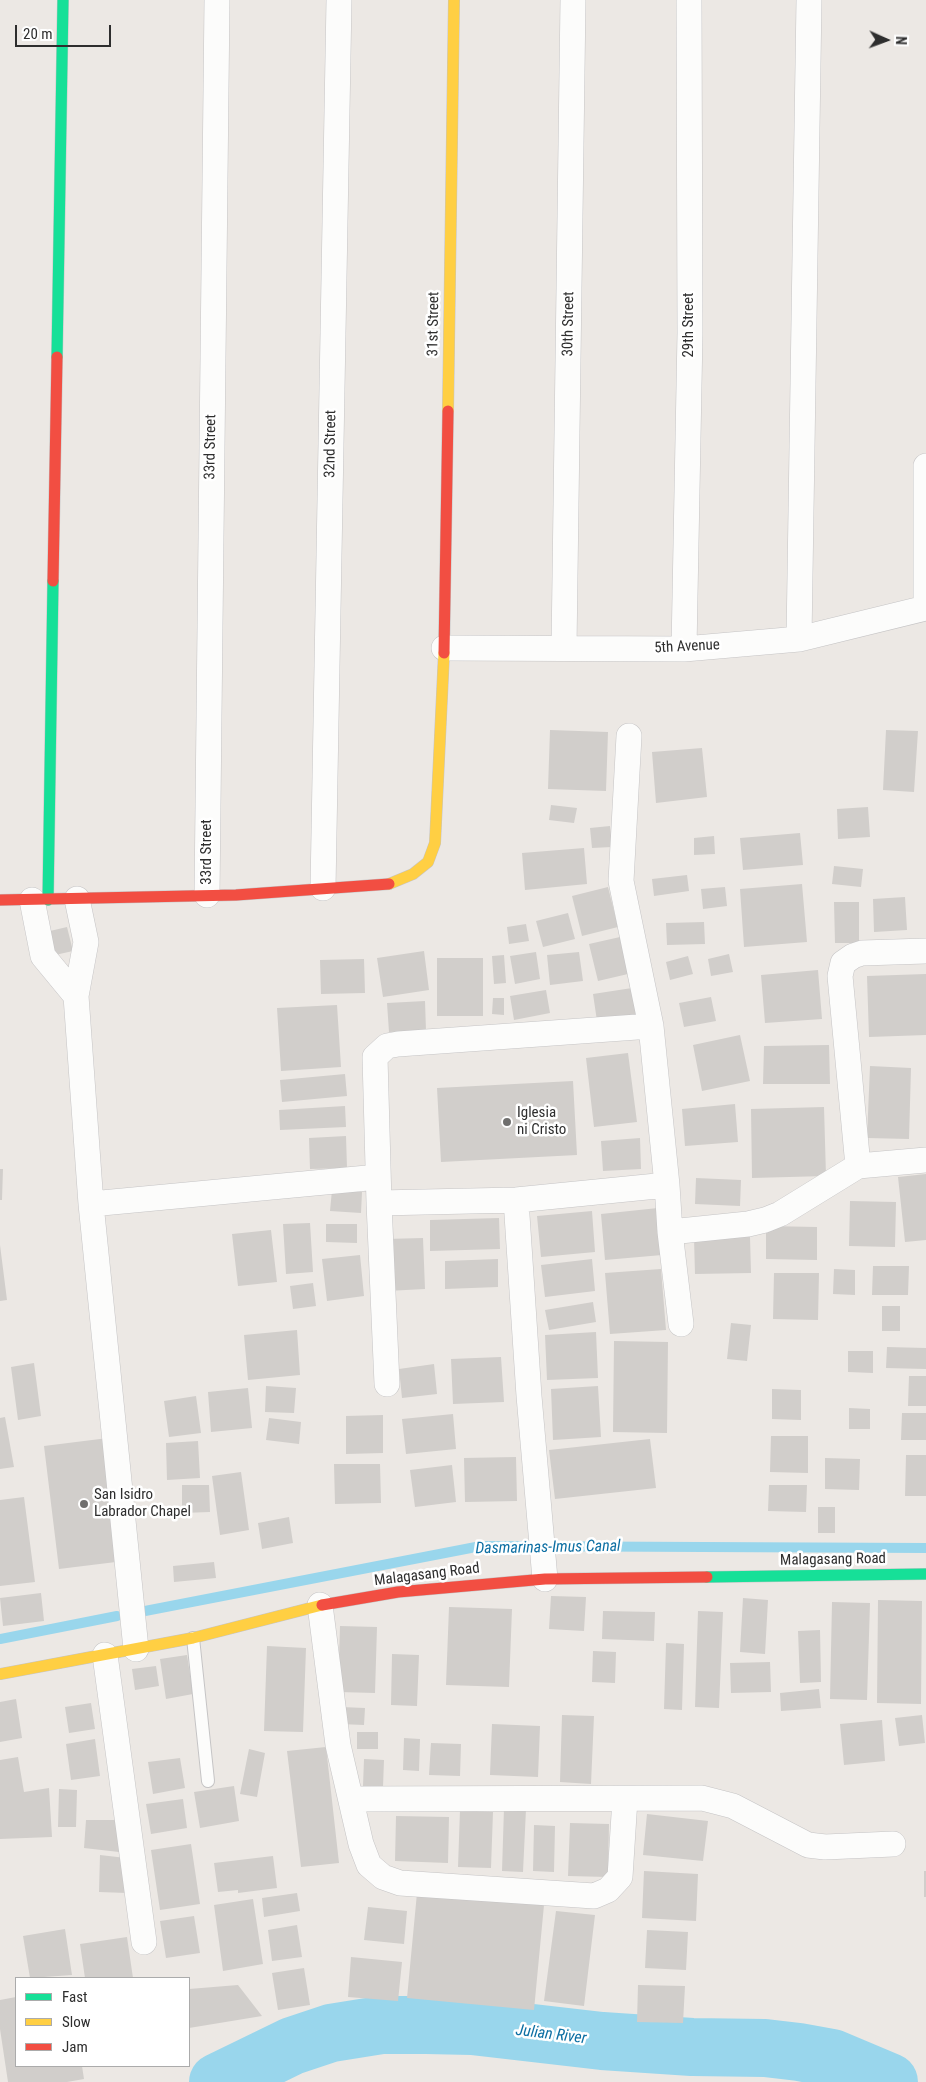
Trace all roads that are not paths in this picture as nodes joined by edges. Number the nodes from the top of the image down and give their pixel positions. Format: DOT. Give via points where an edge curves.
graph roads {
  1 [pos="63,0"];
  2 [pos="217,0"];
  3 [pos="339,0"];
  4 [pos="454,0"];
  5 [pos="573,0"];
  6 [pos="689,0"];
  7 [pos="810,0"];
  8 [pos="926,466"];
  9 [pos="926,608"];
  10 [pos="799,639"];
  11 [pos="444,648"];
  12 [pos="564,648"];
  13 [pos="684,649"];
  14 [pos="629,736"];
  15 [pos="323,888"];
  16 [pos="207,895"];
  17 [pos="77,899"];
  18 [pos="0,900"];
  19 [pos="40,900"];
  20 [pos="926,951"];
  21 [pos="76,996"];
  22 [pos="650,1026"];
  23 [pos="926,1160"];
  24 [pos="858,1166"];
  25 [pos="378,1177"];
  26 [pos="667,1185"];
  27 [pos="516,1200"];
  28 [pos="379,1202"];
  29 [pos="91,1204"];
  30 [pos="670,1232"];
  31 [pos="682,1324"];
  32 [pos="388,1384"];
  33 [pos="926,1574"];
  34 [pos="545,1579"];
  35 [pos="320,1605"];
  36 [pos="193,1638"];
  37 [pos="136,1649"];
  38 [pos="105,1655"];
  39 [pos="0,1674"];
  40 [pos="208,1780"];
  41 [pos="351,1799"];
  42 [pos="625,1799"];
  43 [pos="893,1844"];
  44 [pos="144,1942"];
  1 -- 19 [label="street"];
  2 -- 16 [label="street, 33rd Street"];
  3 -- 15 [label="street, 32nd Street"];
  4 -- 11 [label="street, 31st Street"];
  5 -- 12 [label="street, 30th Street"];
  6 -- 13 [label="street, 29th Street" via="690,333"];
  7 -- 10 [label="street"];
  8 -- 9 [label="street"];
  9 -- 10 [label="street, 5th Avenue"];
  10 -- 13 [label="street, 5th Avenue"];
  11 -- 12 [label="street, 5th Avenue"];
  11 -- 15 [label="street, 31st Street" via="435,843 428,862 413,874 385,886"];
  12 -- 13 [label="street, 5th Avenue"];
  14 -- 22 [label="street" via="621,881"];
  15 -- 16 [label="street, 31st Street"];
  16 -- 17 [label="street, 31st Street"];
  17 -- 19 [label="street, 31st Street"];
  17 -- 21 [label="street" via="86,942"];
  18 -- 19 [label="street, 31st Street"];
  19 -- 21 [label="street" via="43,956"];
  20 -- 24 [label="street" via="862,954 843,963 840,976"];
  21 -- 29 [label="street"];
  22 -- 25 [label="street" via="386,1046 375,1057"];
  22 -- 26 [label="street"];
  23 -- 24 [label="street"];
  24 -- 30 [label="street" via="765,1220"];
  25 -- 28 [label="street"];
  25 -- 29 [label="street"];
  26 -- 27 [label="street"];
  26 -- 30 [label="street"];
  27 -- 28 [label="street"];
  27 -- 34 [label="street"];
  28 -- 32 [label="street"];
  29 -- 37 [label="street"];
  30 -- 31 [label="street"];
  33 -- 34 [label="street, Malagasang Road"];
  34 -- 35 [label="street, Malagasang Road" via="398,1592"];
  35 -- 36 [label="street, Malagasang Road"];
  35 -- 41 [label="street" via="333,1723"];
  36 -- 37 [label="street, Malagasang Road"];
  36 -- 40 [label="lane"];
  37 -- 38 [label="street, Malagasang Road"];
  38 -- 39 [label="street, Malagasang Road"];
  38 -- 44 [label="street"];
  41 -- 42 [label="street"];
  41 -- 42 [label="street" via="369,1865 383,1877 400,1883 594,1896 608,1890 620,1877"];
  42 -- 43 [label="street" via="702,1798 721,1802 808,1845"];
}
